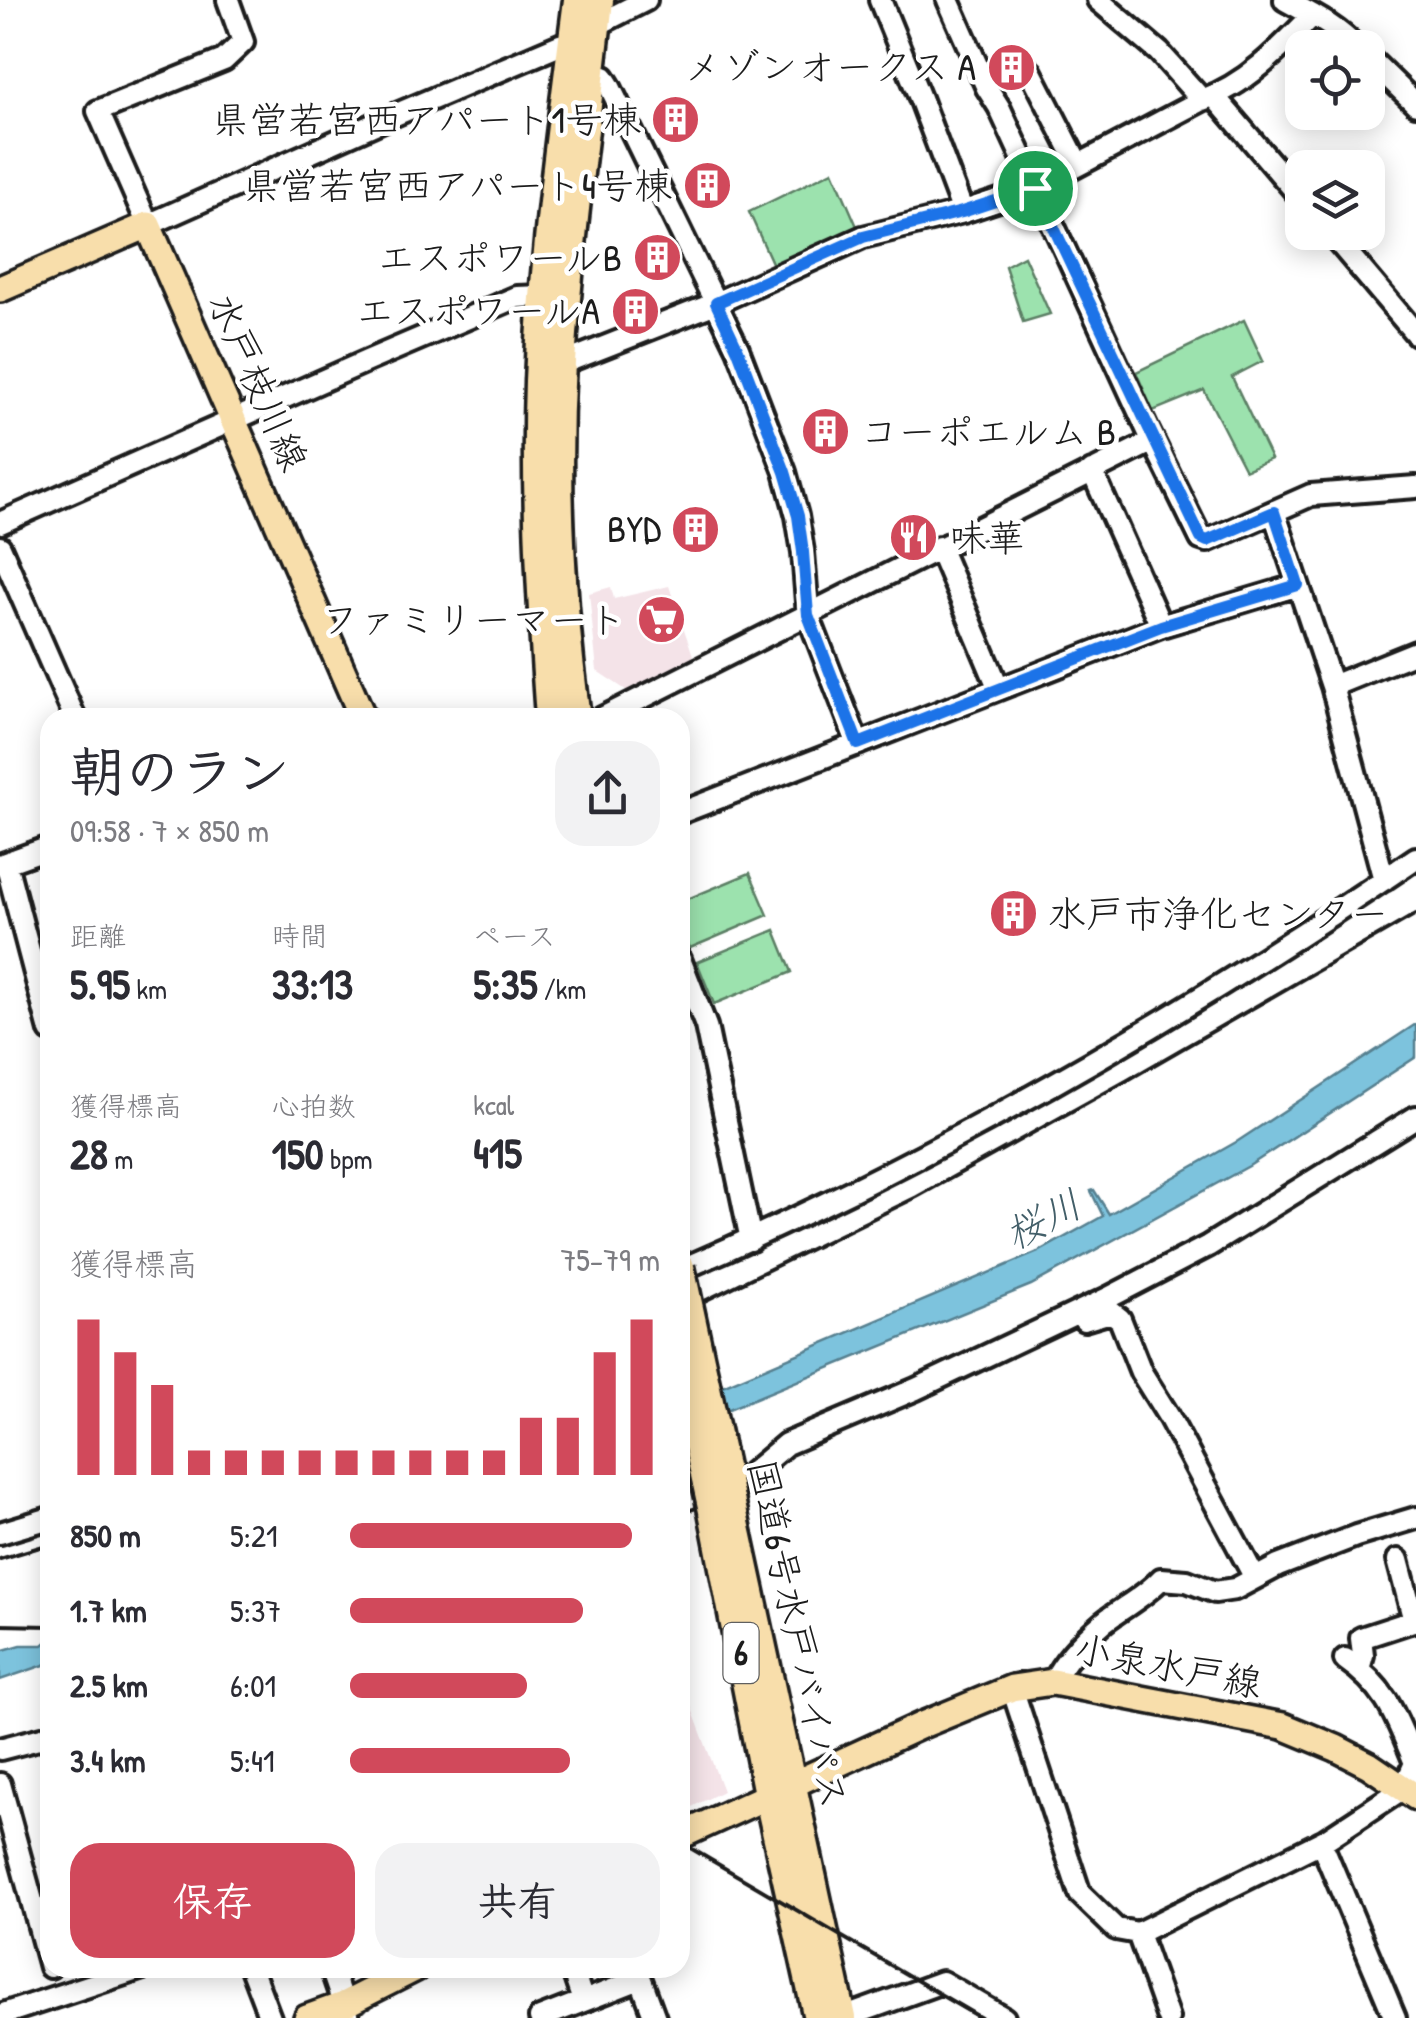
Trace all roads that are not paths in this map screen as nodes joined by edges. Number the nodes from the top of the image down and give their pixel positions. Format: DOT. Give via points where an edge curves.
graph roads {
  1 [pos="228,0"];
  2 [pos="578,0"];
  3 [pos="646,0"];
  4 [pos="880,0"];
  5 [pos="948,0"];
  6 [pos="1098,0"];
  7 [pos="1285,0"];
  8 [pos="1313,15"];
  9 [pos="591,27"];
  10 [pos="1339,30"];
  11 [pos="1031,72"];
  12 [pos="591,74"];
  13 [pos="1385,74"];
  14 [pos="1208,98"];
  15 [pos="1416,104"];
  16 [pos="1078,164"];
  17 [pos="1285,182"];
  18 [pos="1035,188"];
  19 [pos="962,212"];
  20 [pos="148,224"];
  21 [pos="1345,250"];
  22 [pos="0,290"];
  23 [pos="544,296"];
  24 [pos="716,303"];
  25 [pos="1416,334"];
  26 [pos="561,364"];
  27 [pos="234,421"];
  28 [pos="1153,441"];
  29 [pos="1092,471"];
  30 [pos="1416,487"];
  31 [pos="1274,512"];
  32 [pos="0,524"];
  33 [pos="0,547"];
  34 [pos="938,547"];
  35 [pos="1298,585"];
  36 [pos="808,615"];
  37 [pos="1161,626"];
  38 [pos="1416,652"];
  39 [pos="996,682"];
  40 [pos="1332,686"];
  41 [pos="70,708"];
  42 [pos="359,708"];
  43 [pos="549,708"];
  44 [pos="575,708"];
  45 [pos="622,708"];
  46 [pos="858,744"];
  47 [pos="690,809"];
  48 [pos="40,851"];
  49 [pos="1416,858"];
  50 [pos="3,864"];
  51 [pos="1384,880"];
  52 [pos="690,985"];
  53 [pos="40,996"];
  54 [pos="1416,1118"];
  55 [pos="751,1240"];
  56 [pos="690,1265"];
  57 [pos="1052,1324"];
  58 [pos="690,1326"];
  59 [pos="690,1394"];
  60 [pos="690,1497"];
  61 [pos="722,1508"];
  62 [pos="1416,1518"];
  63 [pos="40,1521"];
  64 [pos="0,1533"];
  65 [pos="1398,1560"];
  66 [pos="1255,1578"];
  67 [pos="1415,1620"];
  68 [pos="1053,1682"];
  69 [pos="1012,1688"];
  70 [pos="40,1739"];
  71 [pos="0,1749"];
  72 [pos="1416,1763"];
  73 [pos="0,1784"];
  74 [pos="780,1788"];
  75 [pos="1410,1792"];
  76 [pos="690,1831"];
  77 [pos="1321,1842"];
  78 [pos="40,1930"];
  79 [pos="1138,1933"];
  80 [pos="53,1978"];
  81 [pos="114,1978"];
  82 [pos="255,1978"];
  83 [pos="334,1978"];
  84 [pos="400,1978"];
  85 [pos="575,1978"];
  86 [pos="628,1978"];
  87 [pos="640,1978"];
  88 [pos="58,1997"];
  89 [pos="582,2001"];
  90 [pos="346,2011"];
  91 [pos="0,2016"];
  92 [pos="64,2018"];
  93 [pos="270,2018"];
  94 [pos="307,2018"];
  95 [pos="540,2018"];
  96 [pos="656,2018"];
  97 [pos="818,2018"];
  98 [pos="842,2018"];
  99 [pos="1004,2018"];
  100 [pos="1168,2018"];
  101 [pos="1395,2018"];
  1 -- 20 [label="street" via="243,42 224,60 98,111"];
  2 -- 9 [label="highway"];
  3 -- 9 [label="street"];
  4 -- 19 [label="street"];
  5 -- 18 [label="street"];
  6 -- 14 [label="street"];
  7 -- 8 [label="street"];
  8 -- 10 [label="street"];
  8 -- 14 [label="street" via="1268,59"];
  9 -- 12 [label="highway"];
  9 -- 20 [label="street"];
  9 -- 23 [label="highway"];
  11 -- 16 [label="street"];
  12 -- 24 [label="street" via="609,85"];
  12 -- 26 [label="highway"];
  13 -- 15 [label="street"];
  14 -- 16 [label="street"];
  14 -- 17 [label="street"];
  16 -- 18 [label="street"];
  18 -- 19 [label="street"];
  18 -- 28 [label="street"];
  19 -- 24 [label="street" via="863,237"];
  20 -- 22 [label="main road"];
  20 -- 27 [label="main road, 水戸枝川線"];
  21 -- 25 [label="street"];
  23 -- 27 [label="street" via="517,297"];
  23 -- 43 [label="highway" via="538,532"];
  24 -- 26 [label="street"];
  24 -- 36 [label="street" via="798,516"];
  26 -- 44 [label="highway" via="560,530"];
  27 -- 32 [label="street"];
  27 -- 42 [label="main road, 水戸枝川線"];
  28 -- 29 [label="street"];
  28 -- 31 [label="street" via="1201,538"];
  29 -- 34 [label="street"];
  29 -- 37 [label="street"];
  30 -- 31 [label="street" via="1312,495"];
  31 -- 35 [label="street"];
  33 -- 41 [label="street"];
  34 -- 36 [label="street"];
  34 -- 39 [label="street"];
  35 -- 37 [label="street"];
  35 -- 40 [label="street"];
  36 -- 45 [label="street"];
  36 -- 46 [label="street"];
  37 -- 46 [label="street"];
  38 -- 40 [label="street"];
  40 -- 51 [label="street"];
  46 -- 47 [label="street"];
  48 -- 50 [label="street"];
  49 -- 51 [label="street"];
  50 -- 53 [label="street"];
  51 -- 55 [label="street" via="1026,1100"];
  52 -- 55 [label="street" via="706,1026"];
  54 -- 57 [label="street" via="1208,1246"];
  55 -- 56 [label="street"];
  57 -- 60 [label="street" via="786,1444 748,1476"];
  57 -- 66 [label="street" via="1111,1312 1120,1318 1140,1372"];
  58 -- 61 [label="highway, 国道6号水戸バイパス / 6, bridge"];
  59 -- 61 [label="highway, 国道6号水戸バイパス / 6, bridge"];
  61 -- 74 [label="highway, 国道6号水戸バイパス / 6"];
  62 -- 66 [label="street"];
  63 -- 64 [label="street"];
  65 -- 67 [label="street"];
  66 -- 68 [label="street" via="1215,1592 1187,1580 1161,1579 1064,1661"];
  67 -- 72 [label="street" via="1362,1638 1363,1655 1352,1664 1385,1695"];
  68 -- 69 [label="main road, 小泉水戸線"];
  68 -- 75 [label="main road, 小泉水戸線" via="1283,1726 1369,1764"];
  69 -- 74 [label="main road, 小泉水戸線"];
  69 -- 79 [label="street" via="1080,1894 1116,1929"];
  70 -- 71 [label="street"];
  72 -- 75 [label="street"];
  73 -- 78 [label="street"];
  74 -- 76 [label="main road, 小泉水戸線"];
  74 -- 97 [label="highway, 国道6号水戸バイパス / 6"];
  74 -- 98 [label="highway, 国道6号水戸バイパス / 6"];
  75 -- 77 [label="street"];
  77 -- 79 [label="street"];
  77 -- 101 [label="street"];
  79 -- 100 [label="street"];
  80 -- 88 [label="street"];
  81 -- 88 [label="street"];
  82 -- 93 [label="street"];
  83 -- 90 [label="street"];
  84 -- 90 [label="main road"];
  85 -- 89 [label="street"];
  86 -- 89 [label="street"];
  87 -- 96 [label="street"];
  88 -- 91 [label="street"];
  88 -- 92 [label="street"];
  89 -- 95 [label="street"];
  90 -- 94 [label="main road"];
  98 -- 99 [label="street" via="942,1982"];
}
